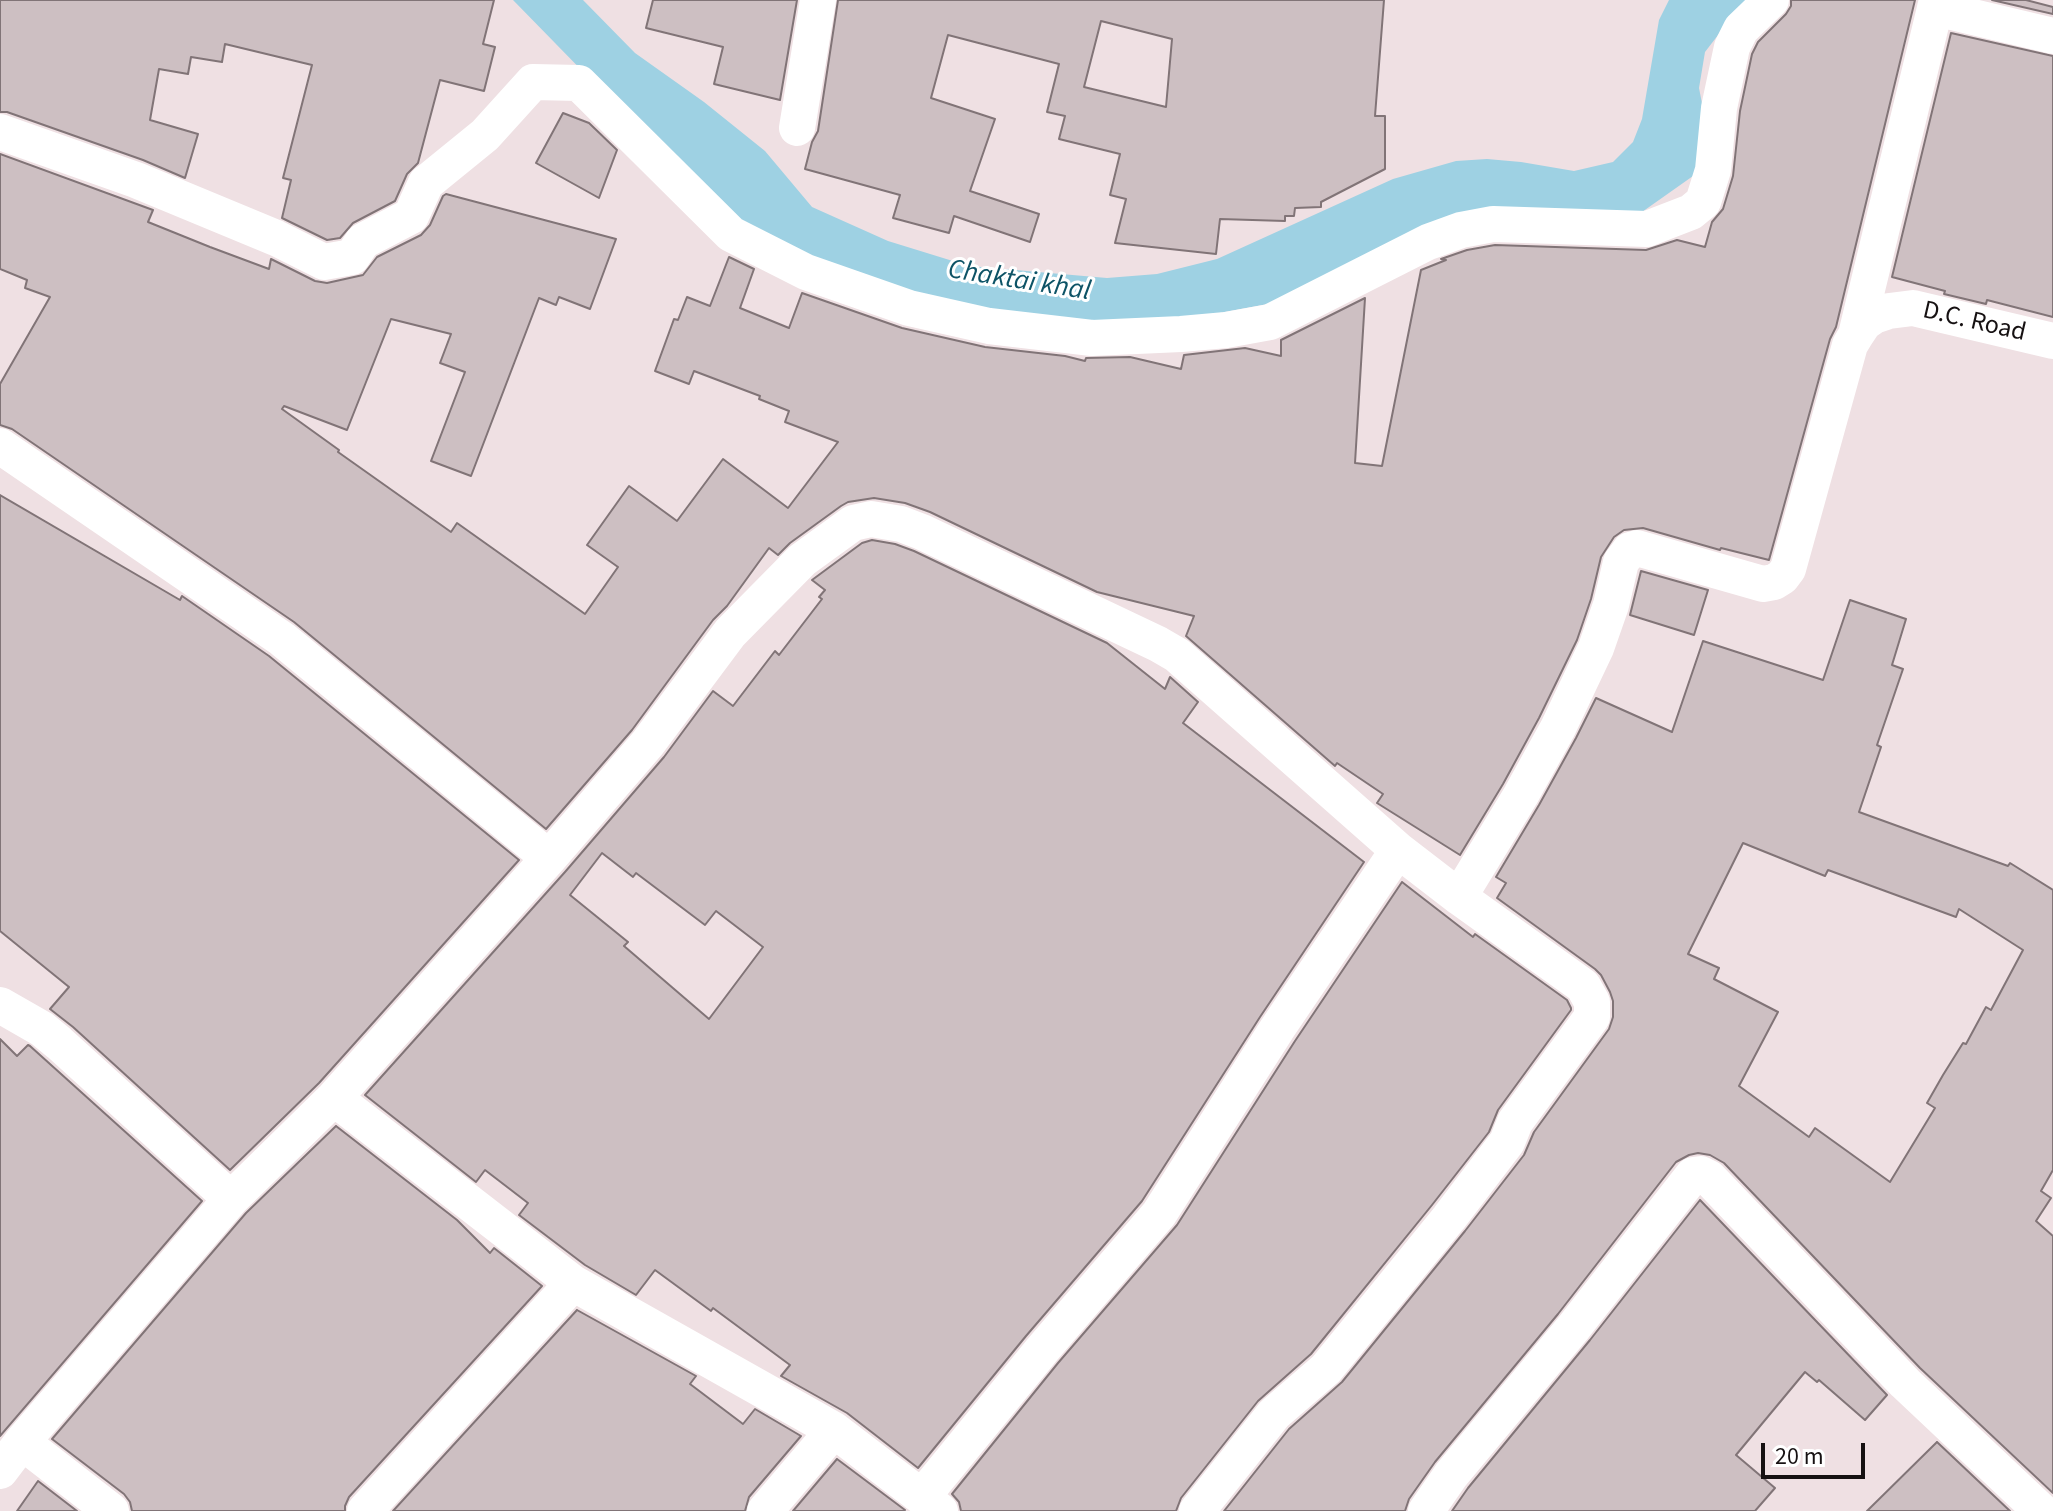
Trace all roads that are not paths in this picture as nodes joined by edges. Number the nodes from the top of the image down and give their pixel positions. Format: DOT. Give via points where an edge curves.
graph roads {
  1 [pos="818,0"];
  2 [pos="1771,0"];
  3 [pos="1936,4"];
  4 [pos="2053,36"];
  5 [pos="797,128"];
  6 [pos="0,132"];
  7 [pos="1856,335"];
  8 [pos="2053,341"];
  9 [pos="0,446"];
  10 [pos="1398,850"];
  11 [pos="549,858"];
  12 [pos="1459,897"];
  13 [pos="0,1005"];
  14 [pos="334,1098"];
  15 [pos="231,1199"];
  16 [pos="573,1283"];
  17 [pos="834,1430"];
  18 [pos="22,1442"];
  19 [pos="0,1471"];
  20 [pos="931,1504"];
  21 [pos="111,1511"];
  22 [pos="365,1511"];
  23 [pos="765,1511"];
  24 [pos="1197,1511"];
  25 [pos="1426,1511"];
  26 [pos="2041,1511"];
  1 -- 5 [label="street"];
  2 -- 6 [label="street" via="1741,29 1732,47 1713,170 1703,202 1691,212 1647,229 1493,224 1461,230 1270,322 1181,334 1092,338 989,326 909,308 806,272 731,234 579,83 533,82 485,135 426,183 411,216 363,241 352,257 324,262 136,180"];
  3 -- 4 [label="street"];
  3 -- 7 [label="street"];
  7 -- 8 [label="street, D.C. Road" via="1874,316 1913,308"];
  7 -- 12 [label="street" via="1782,577 1763,584 1630,550 1621,562 1596,648 1558,728"];
  9 -- 11 [label="street" via="282,639"];
  10 -- 11 [label="street" via="1177,655 922,532 871,519 853,523 811,552 730,633 648,743"];
  10 -- 12 [label="street"];
  10 -- 20 [label="street" via="1159,1214 1042,1350"];
  11 -- 14 [label="street"];
  12 -- 24 [label="street" via="1583,986 1592,1002 1592,1017 1449,1218 1326,1369 1274,1414"];
  13 -- 15 [label="street" via="59,1043"];
  14 -- 15 [label="street"];
  14 -- 16 [label="street"];
  15 -- 18 [label="street"];
  16 -- 17 [label="street"];
  16 -- 22 [label="street"];
  17 -- 20 [label="street"];
  17 -- 23 [label="street"];
  18 -- 19 [label="street"];
  18 -- 21 [label="street"];
  25 -- 26 [label="street" via="1693,1175 1701,1174 1905,1383"];
}
